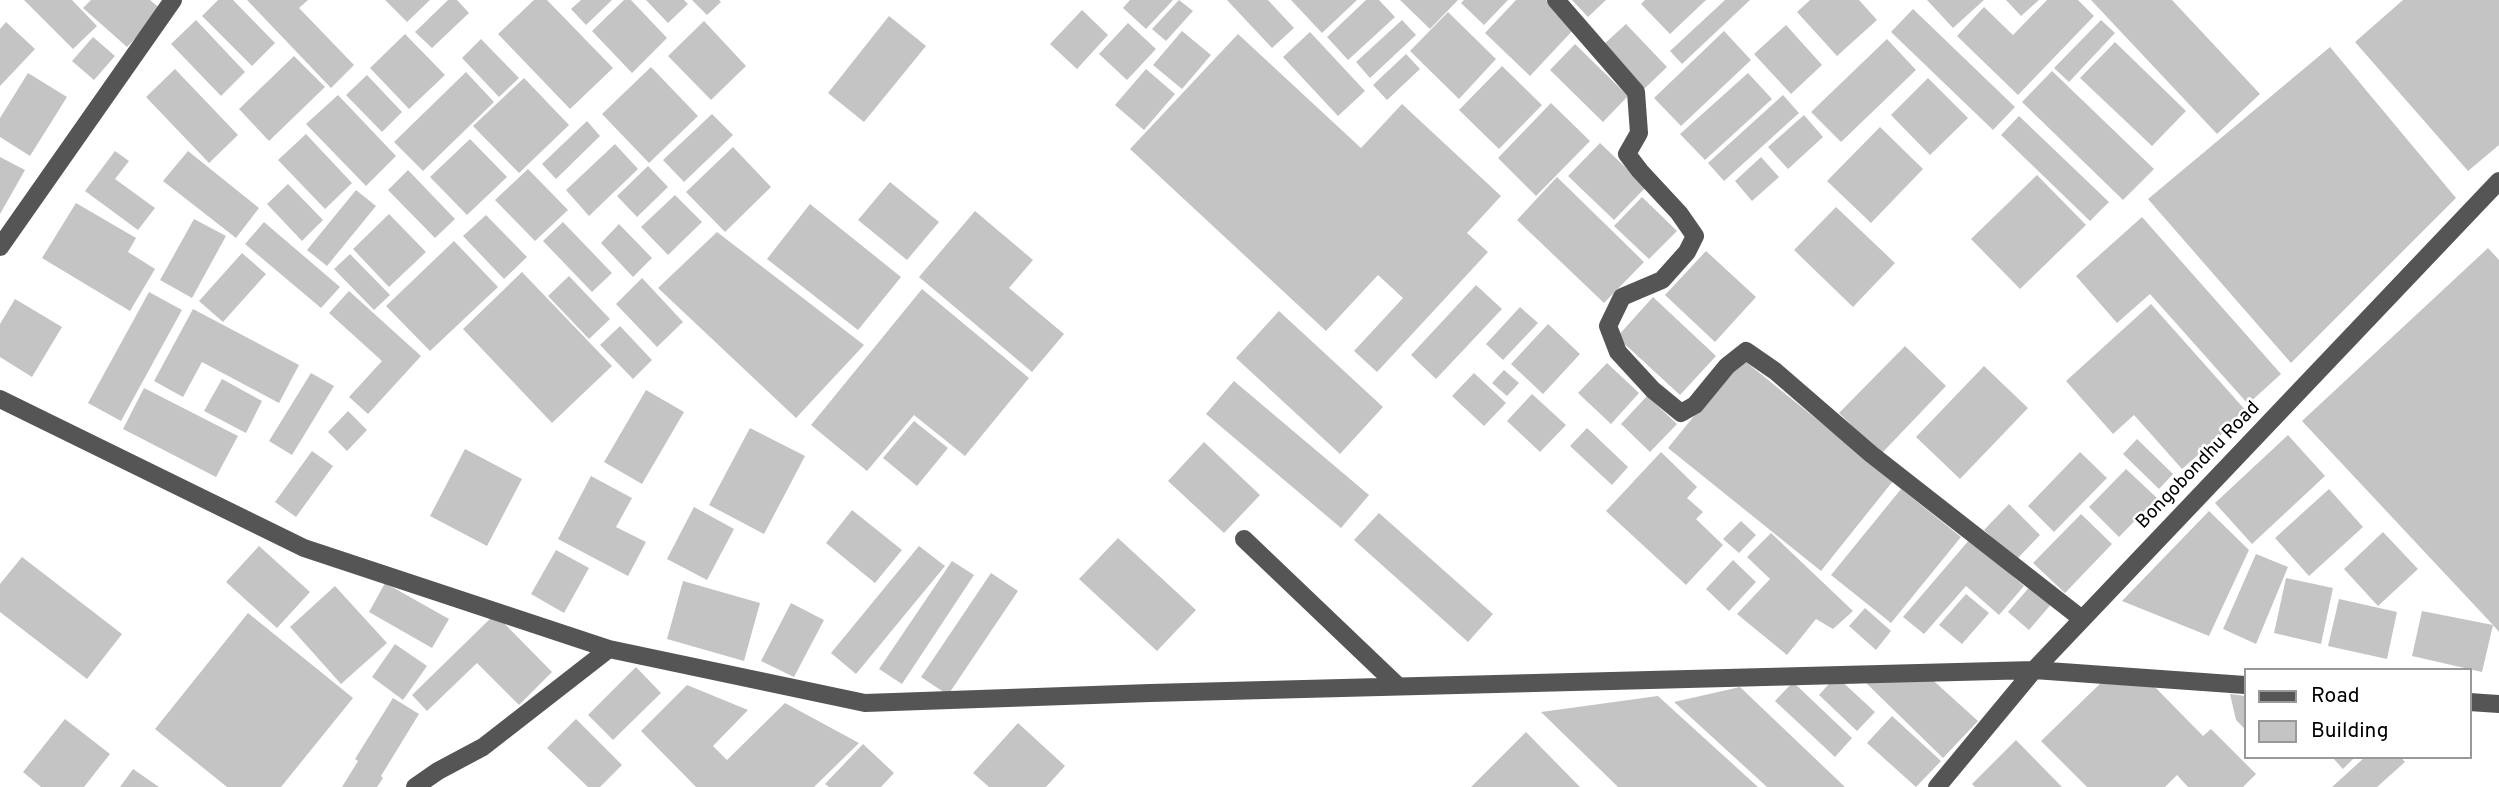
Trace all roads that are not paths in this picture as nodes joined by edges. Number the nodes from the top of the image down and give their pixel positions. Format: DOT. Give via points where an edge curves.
graph roads {
  1 [pos="173,0"];
  2 [pos="1556,0"];
  3 [pos="2499,181"];
  4 [pos="0,247"];
  5 [pos="0,399"];
  6 [pos="1244,539"];
  7 [pos="2082,619"];
  8 [pos="609,649"];
  9 [pos="2034,670"];
  10 [pos="2244,685"];
  11 [pos="1398,687"];
  12 [pos="2471,702"];
  13 [pos="2499,704"];
  14 [pos="415,787"];
  15 [pos="1937,787"];
  1 -- 4 [label="street"];
  2 -- 7 [label="street" via="1636,92 1639,133 1627,154 1695,236 1688,252 1662,280 1622,297 1608,326 1618,352 1681,413 1695,405 1727,366 1746,351"];
  3 -- 7 [label="street, Bongobondhu Road"];
  5 -- 8 [label="street" via="304,548"];
  6 -- 11 [label="street"];
  7 -- 9 [label="street, Bongobondhu Road"];
  8 -- 11 [label="street" via="865,704"];
  8 -- 14 [label="street" via="483,747"];
  9 -- 10 [label="street"];
  9 -- 11 [label="street"];
  9 -- 15 [label="street, Bongobondhu Road"];
  12 -- 13 [label="street"];
}
